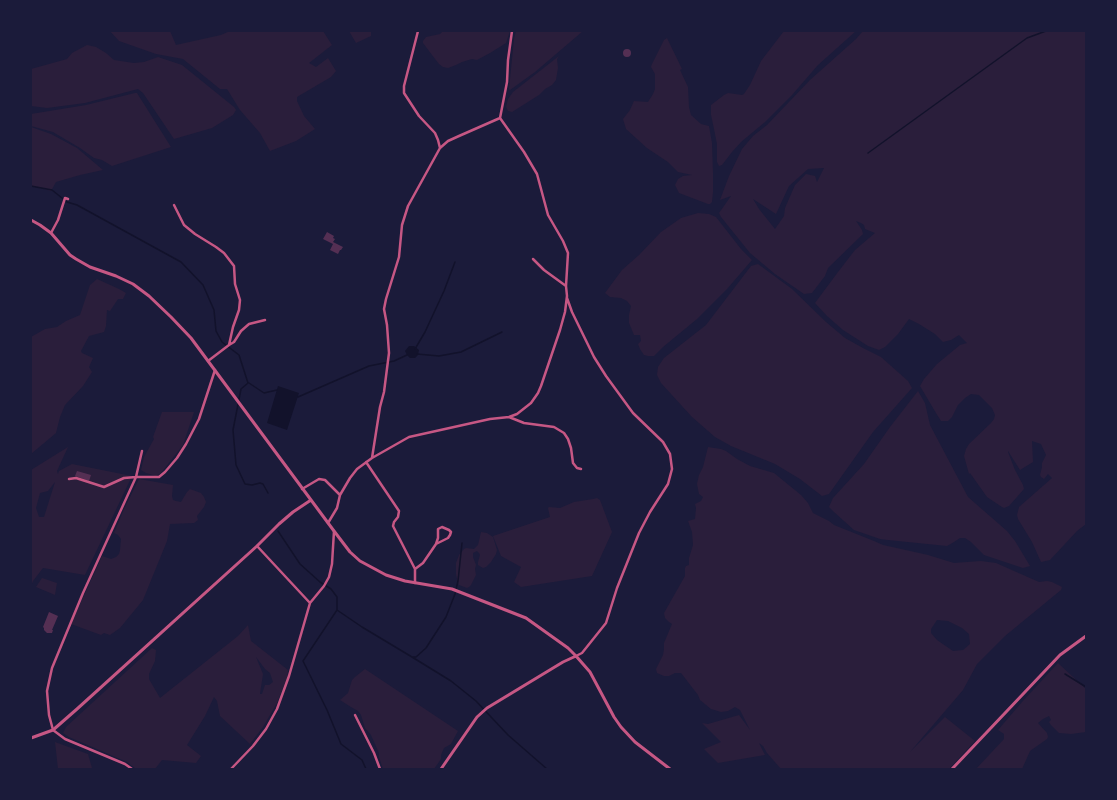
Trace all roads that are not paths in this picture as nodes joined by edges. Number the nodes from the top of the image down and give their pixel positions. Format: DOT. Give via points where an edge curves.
graph roads {
  1 [pos="418,31"];
  2 [pos="512,31"];
  3 [pos="500,118"];
  4 [pos="440,148"];
  5 [pos="68,199"];
  6 [pos="174,205"];
  7 [pos="31,220"];
  8 [pos="51,233"];
  9 [pos="533,259"];
  10 [pos="566,286"];
  11 [pos="567,296"];
  12 [pos="565,312"];
  13 [pos="572,312"];
  14 [pos="265,320"];
  15 [pos="229,345"];
  16 [pos="208,361"];
  17 [pos="215,370"];
  18 [pos="509,417"];
  19 [pos="142,451"];
  20 [pos="372,458"];
  21 [pos="366,462"];
  22 [pos="581,469"];
  23 [pos="136,477"];
  24 [pos="69,479"];
  25 [pos="302,489"];
  26 [pos="340,494"];
  27 [pos="311,500"];
  28 [pos="328,523"];
  29 [pos="334,531"];
  30 [pos="436,544"];
  31 [pos="257,546"];
  32 [pos="415,569"];
  33 [pos="415,582"];
  34 [pos="310,603"];
  35 [pos="1086,636"];
  36 [pos="576,656"];
  37 [pos="355,715"];
  38 [pos="53,730"];
  39 [pos="31,738"];
  40 [pos="132,769"];
  41 [pos="231,769"];
  42 [pos="380,769"];
  43 [pos="441,769"];
  44 [pos="670,769"];
  45 [pos="952,769"];
  1 -- 4 [label="street" via="404,93 419,116 435,133"];
  2 -- 3 [label="street" via="507,82"];
  3 -- 4 [label="street" via="448,141"];
  3 -- 10 [label="street" via="537,174 548,215 566,247"];
  4 -- 20 [label="street" via="408,206 402,225 399,257 384,310 388,325 389,353"];
  5 -- 8 [label="street" via="65,198"];
  6 -- 15 [label="street" via="184,225 224,253 234,266 240,310"];
  7 -- 8 [label="street"];
  8 -- 16 [label="street" via="70,255 83,264 133,284 149,296 186,333"];
  9 -- 10 [label="street"];
  10 -- 11 [label="street"];
  11 -- 12 [label="street"];
  11 -- 13 [label="street"];
  12 -- 13 [label="street"];
  12 -- 18 [label="street" via="538,393 529,406"];
  13 -- 36 [label="street" via="606,376 633,413 663,442 670,454 672,469 668,484 639,533 606,623 582,653"];
  14 -- 15 [label="street" via="249,324"];
  15 -- 16 [label="street"];
  16 -- 17 [label="street"];
  17 -- 23 [label="street" via="199,419 177,458 159,477"];
  17 -- 25 [label="street"];
  18 -- 20 [label="street" via="409,437"];
  18 -- 22 [label="street" via="524,423 554,427 564,433 571,448 573,463"];
  19 -- 23 [label="street"];
  20 -- 21 [label="street"];
  21 -- 26 [label="street" via="357,469"];
  21 -- 32 [label="street" via="398,511 393,526"];
  23 -- 24 [label="street" via="124,478 104,487 76,478"];
  23 -- 38 [label="street" via="52,668 47,691"];
  25 -- 26 [label="street" via="319,479 325,480"];
  25 -- 27 [label="street"];
  26 -- 28 [label="street"];
  27 -- 28 [label="street"];
  27 -- 31 [label="street" via="273,529"];
  28 -- 29 [label="street"];
  29 -- 33 [label="street" via="360,561 386,575"];
  29 -- 34 [label="street" via="330,577"];
  30 -- 30 [label="street" via="448,538 449,530 442,527 438,529"];
  30 -- 32 [label="street" via="423,563"];
  31 -- 34 [label="street"];
  31 -- 38 [label="street"];
  32 -- 33 [label="street"];
  33 -- 36 [label="street" via="452,589 526,618"];
  34 -- 41 [label="street" via="290,676 276,709 266,729"];
  35 -- 45 [label="street" via="1060,655"];
  36 -- 43 [label="street" via="487,708"];
  36 -- 44 [label="street" via="590,672 621,727 635,742"];
  37 -- 42 [label="street"];
  38 -- 39 [label="street"];
  38 -- 40 [label="street"];
}
